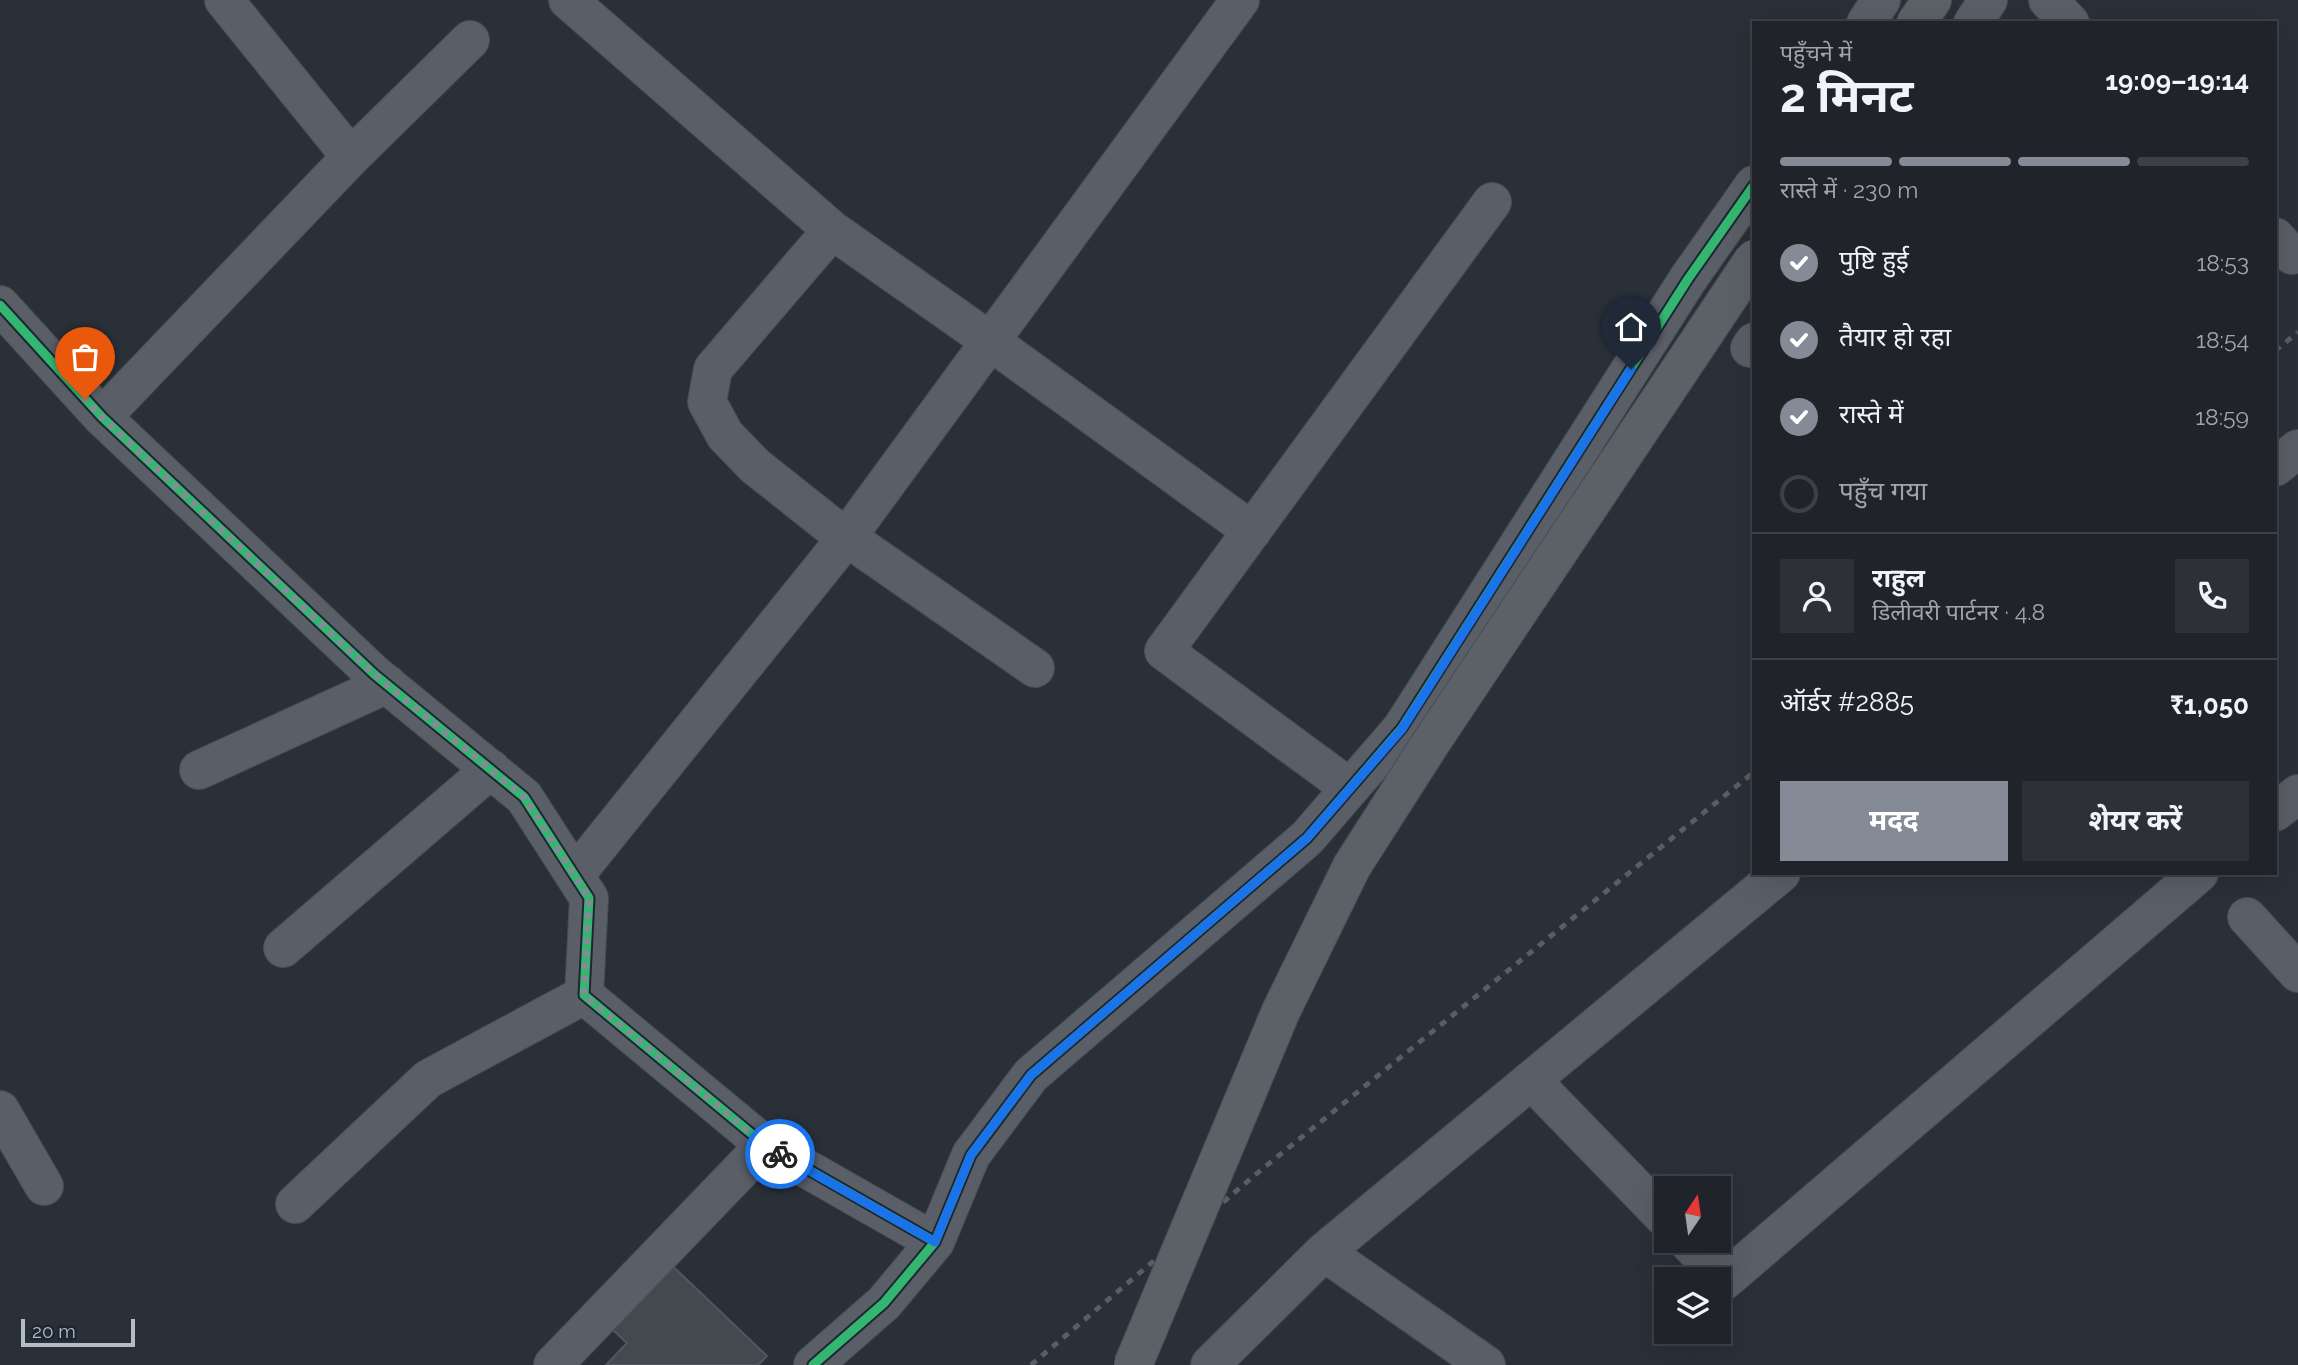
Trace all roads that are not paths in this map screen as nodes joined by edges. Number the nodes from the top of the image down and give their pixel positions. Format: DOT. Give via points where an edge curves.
graph roads {
  1 [pos="224,0"];
  2 [pos="568,0"];
  3 [pos="1240,0"];
  4 [pos="1881,0"];
  5 [pos="1932,0"];
  6 [pos="1988,0"];
  7 [pos="2048,0"];
  8 [pos="1867,21"];
  9 [pos="1917,21"];
  10 [pos="1973,21"];
  11 [pos="2068,21"];
  12 [pos="470,40"];
  13 [pos="351,157"];
  14 [pos="1752,188"];
  15 [pos="1492,202"];
  16 [pos="832,230"];
  17 [pos="1752,262"];
  18 [pos="0,305"];
  19 [pos="990,341"];
  20 [pos="102,417"];
  21 [pos="2298,449"];
  22 [pos="2277,465"];
  23 [pos="1252,531"];
  24 [pos="847,537"];
  25 [pos="1035,668"];
  26 [pos="387,684"];
  27 [pos="491,769"];
  28 [pos="199,770"];
  29 [pos="1350,788"];
  30 [pos="2298,794"];
  31 [pos="2277,810"];
  32 [pos="575,875"];
  33 [pos="1779,875"];
  34 [pos="2192,875"];
  35 [pos="2158,885"];
  36 [pos="2247,917"];
  37 [pos="283,948"];
  38 [pos="2298,972"];
  39 [pos="584,995"];
  40 [pos="1531,1080"];
  41 [pos="0,1110"];
  42 [pos="765,1145"];
  43 [pos="44,1186"];
  44 [pos="295,1204"];
  45 [pos="1654,1207"];
  46 [pos="935,1242"];
  47 [pos="1324,1252"];
  48 [pos="1699,1253"];
  49 [pos="553,1365"];
  50 [pos="813,1365"];
  51 [pos="1133,1365"];
  52 [pos="1210,1365"];
  53 [pos="1486,1365"];
  1 -- 13 [label="street"];
  2 -- 16 [label="street"];
  3 -- 19 [label="street"];
  4 -- 8 [label="street"];
  5 -- 9 [label="main road"];
  6 -- 10 [label="street"];
  7 -- 11 [label="street"];
  12 -- 13 [label="street"];
  13 -- 20 [label="street"];
  14 -- 29 [label="street" via="1688,279 1402,729"];
  15 -- 23 [label="street"];
  16 -- 19 [label="street"];
  16 -- 24 [label="street" via="713,369 707,402 726,435 755,466"];
  17 -- 51 [label="main road, bridge" via="1352,866 1281,1011"];
  18 -- 20 [label="street"];
  19 -- 23 [label="street"];
  19 -- 24 [label="street"];
  20 -- 26 [label="street"];
  21 -- 22 [label="street"];
  23 -- 29 [label="street" via="1164,652"];
  24 -- 25 [label="street"];
  24 -- 32 [label="street"];
  26 -- 27 [label="street"];
  26 -- 28 [label="street"];
  27 -- 32 [label="street" via="524,797"];
  27 -- 37 [label="street"];
  29 -- 46 [label="street" via="1307,838 1031,1075 971,1155"];
  30 -- 31 [label="street"];
  32 -- 39 [label="street" via="589,898"];
  33 -- 40 [label="street"];
  34 -- 35 [label="street"];
  35 -- 48 [label="street" via="1726,1280"];
  36 -- 38 [label="street"];
  39 -- 42 [label="street"];
  39 -- 44 [label="street" via="428,1079"];
  40 -- 45 [label="street"];
  40 -- 47 [label="street"];
  41 -- 43 [label="street"];
  42 -- 46 [label="street"];
  42 -- 49 [label="street"];
  46 -- 50 [label="street" via="884,1303"];
  47 -- 52 [label="street"];
  47 -- 53 [label="street"];
}
